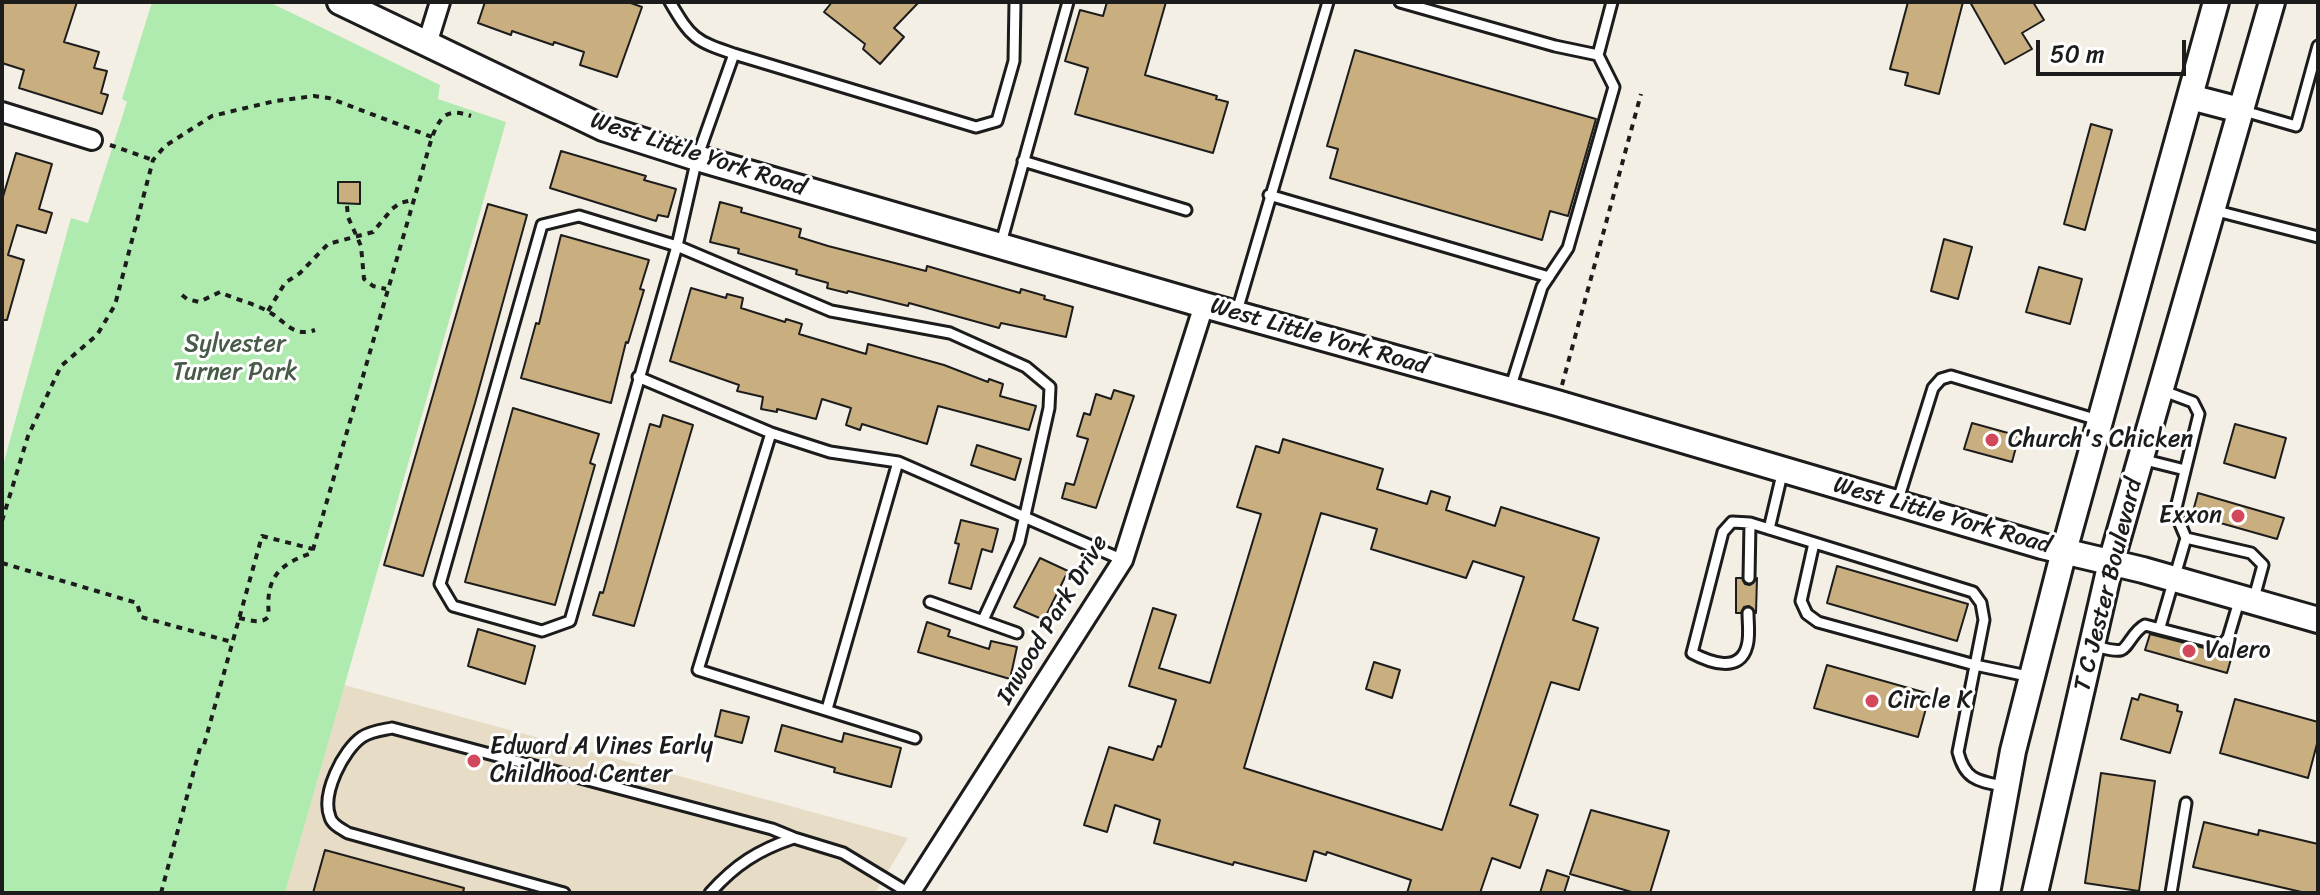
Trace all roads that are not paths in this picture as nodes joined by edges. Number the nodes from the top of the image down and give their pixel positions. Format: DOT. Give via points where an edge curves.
graph roads {
  1 [pos="340,2"];
  2 [pos="440,2"];
  3 [pos="670,2"];
  4 [pos="1015,2"];
  5 [pos="1068,2"];
  6 [pos="1328,2"];
  7 [pos="1400,2"];
  8 [pos="1612,2"];
  9 [pos="2216,2"];
  10 [pos="2272,2"];
  11 [pos="427,44"];
  12 [pos="2318,46"];
  13 [pos="734,54"];
  14 [pos="1598,55"];
  15 [pos="2190,97"];
  16 [pos="2240,110"];
  17 [pos="2,112"];
  18 [pos="92,140"];
  19 [pos="697,158"];
  20 [pos="1023,161"];
  21 [pos="1269,195"];
  22 [pos="1186,210"];
  23 [pos="2212,210"];
  24 [pos="2318,237"];
  25 [pos="677,246"];
  26 [pos="1000,246"];
  27 [pos="1549,277"];
  28 [pos="1204,305"];
  29 [pos="1236,314"];
  30 [pos="638,377"];
  31 [pos="1510,390"];
  32 [pos="2161,390"];
  33 [pos="2101,421"];
  34 [pos="771,433"];
  35 [pos="2141,459"];
  36 [pos="898,462"];
  37 [pos="1783,469"];
  38 [pos="2185,470"];
  39 [pos="1897,503"];
  40 [pos="1024,516"];
  41 [pos="1750,523"];
  42 [pos="1769,529"];
  43 [pos="2186,538"];
  44 [pos="1814,543"];
  45 [pos="2064,551"];
  46 [pos="1123,560"];
  47 [pos="2111,562"];
  48 [pos="1749,578"];
  49 [pos="2175,579"];
  50 [pos="2246,600"];
  51 [pos="930,602"];
  52 [pos="1748,613"];
  53 [pos="2315,616"];
  54 [pos="983,620"];
  55 [pos="2160,627"];
  56 [pos="1017,633"];
  57 [pos="2092,645"];
  58 [pos="1975,665"];
  59 [pos="2032,677"];
  60 [pos="827,709"];
  61 [pos="915,738"];
  62 [pos="2006,787"];
  63 [pos="2186,803"];
  64 [pos="794,838"];
  65 [pos="564,893"];
  66 [pos="710,893"];
  67 [pos="910,893"];
  68 [pos="1987,893"];
  69 [pos="2035,893"];
  70 [pos="2171,893"];
  1 -- 11 [label="street, West Little York Road"];
  2 -- 11 [label="street"];
  3 -- 13 [label="lane" via="702,43"];
  4 -- 13 [label="lane" via="1014,61 997,121 976,127"];
  5 -- 20 [label="lane"];
  6 -- 21 [label="lane"];
  7 -- 14 [label="lane"];
  8 -- 14 [label="lane"];
  9 -- 15 [label="street, T C Jester Boulevard"];
  10 -- 16 [label="street, T C Jester Boulevard"];
  11 -- 19 [label="street, West Little York Road" via="603,128"];
  12 -- 16 [label="lane" via="2296,126"];
  13 -- 19 [label="lane"];
  14 -- 27 [label="lane" via="1614,87 1568,248"];
  15 -- 16 [label="street"];
  15 -- 33 [label="street, T C Jester Boulevard"];
  16 -- 23 [label="street, T C Jester Boulevard"];
  17 -- 18 [label="street"];
  19 -- 25 [label="lane"];
  19 -- 26 [label="street, West Little York Road"];
  20 -- 22 [label="lane"];
  20 -- 26 [label="lane"];
  21 -- 27 [label="lane"];
  21 -- 29 [label="lane"];
  23 -- 24 [label="lane"];
  23 -- 32 [label="street, T C Jester Boulevard"];
  25 -- 30 [label="lane"];
  25 -- 30 [label="lane" via="579,216 542,225 440,584 453,606 542,631 570,621"];
  25 -- 40 [label="lane" via="831,311 950,333 1026,367 1050,387 1050,397"];
  26 -- 28 [label="street, West Little York Road"];
  27 -- 31 [label="lane"];
  28 -- 29 [label="street, West Little York Road"];
  28 -- 46 [label="street, Inwood Park Drive"];
  29 -- 31 [label="street, West Little York Road"];
  30 -- 34 [label="lane"];
  31 -- 37 [label="street, West Little York Road"];
  32 -- 35 [label="street, T C Jester Boulevard"];
  32 -- 38 [label="lane" via="2193,402 2199,414"];
  33 -- 39 [label="lane" via="1951,376 1941,379 1933,388"];
  33 -- 45 [label="street, T C Jester Boulevard"];
  34 -- 36 [label="lane" via="830,452"];
  34 -- 60 [label="lane" via="698,670"];
  35 -- 38 [label="lane"];
  35 -- 47 [label="street, T C Jester Boulevard"];
  36 -- 40 [label="lane"];
  36 -- 60 [label="lane"];
  37 -- 39 [label="street, West Little York Road"];
  37 -- 42 [label="lane"];
  38 -- 43 [label="lane" via="2175,512"];
  39 -- 45 [label="street, West Little York Road"];
  40 -- 46 [label="lane"];
  40 -- 54 [label="lane" via="1019,542"];
  41 -- 42 [label="lane"];
  41 -- 48 [label="lane"];
  41 -- 52 [label="lane" via="1732,522 1723,532 1692,653 1725,665 1740,659 1747,647"];
  42 -- 44 [label="lane"];
  43 -- 49 [label="lane"];
  43 -- 50 [label="lane" via="2251,553 2263,565"];
  44 -- 58 [label="lane" via="1973,592 1984,620"];
  44 -- 58 [label="lane" via="1801,601 1807,614 1818,622"];
  45 -- 47 [label="street, West Little York Road"];
  45 -- 59 [label="street, T C Jester Boulevard"];
  46 -- 67 [label="street, Inwood Park Drive"];
  47 -- 49 [label="street, West Little York Road"];
  47 -- 57 [label="street, T C Jester Boulevard"];
  49 -- 50 [label="street, West Little York Road"];
  49 -- 55 [label="lane"];
  50 -- 53 [label="street, West Little York Road"];
  50 -- 55 [label="lane" via="2222,645"];
  51 -- 54 [label="lane"];
  54 -- 56 [label="lane"];
  55 -- 57 [label="lane" via="2135,630 2120,650"];
  57 -- 69 [label="street, T C Jester Boulevard"];
  58 -- 59 [label="lane"];
  58 -- 62 [label="lane" via="1958,752 1970,776"];
  59 -- 62 [label="street, T C Jester Boulevard"];
  60 -- 61 [label="lane"];
  62 -- 68 [label="street, T C Jester Boulevard"];
  63 -- 70 [label="lane"];
  64 -- 65 [label="lane" via="392,728 363,736 338,767 329,816 348,833"];
  64 -- 66 [label="lane" via="757,853"];
  64 -- 67 [label="lane" via="843,853"];
}
